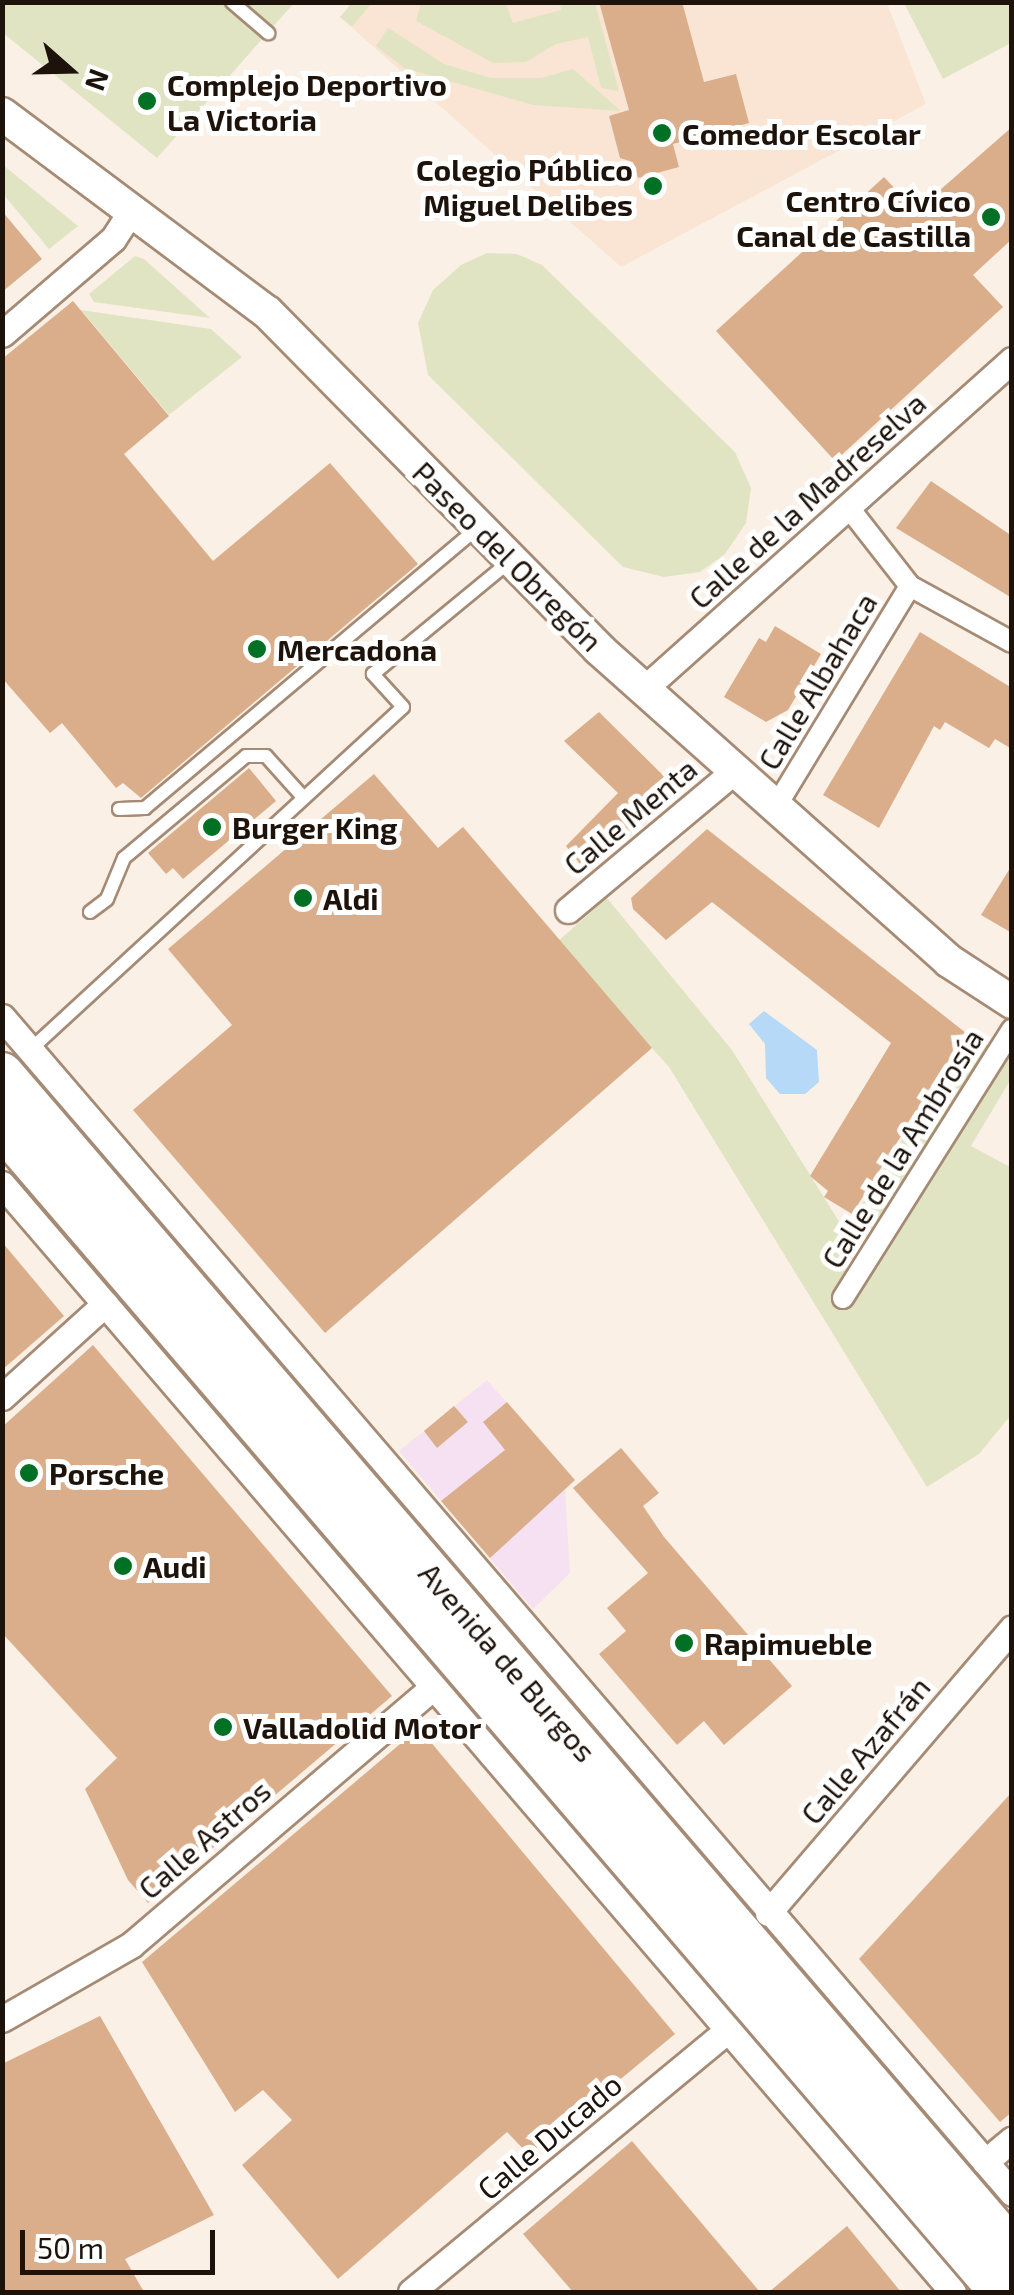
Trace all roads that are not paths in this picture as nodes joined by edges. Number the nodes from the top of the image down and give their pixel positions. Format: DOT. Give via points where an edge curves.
graph roads {
  1 [pos="232,2"];
  2 [pos="268,33"];
  3 [pos="2,114"];
  4 [pos="130,213"];
  5 [pos="2,334"];
  6 [pos="1012,360"];
  7 [pos="849,508"];
  8 [pos="479,527"];
  9 [pos="512,560"];
  10 [pos="910,586"];
  11 [pos="1012,642"];
  12 [pos="645,688"];
  13 [pos="734,770"];
  14 [pos="302,796"];
  15 [pos="775,808"];
  16 [pos="119,809"];
  17 [pos="568,910"];
  18 [pos="90,912"];
  19 [pos="1012,1002"];
  20 [pos="2,1017"];
  21 [pos="1012,1030"];
  22 [pos="2,1034"];
  23 [pos="16,1062"];
  24 [pos="2,1126"];
  25 [pos="6,1188"];
  26 [pos="172,1212"];
  27 [pos="104,1245"];
  28 [pos="843,1298"];
  29 [pos="104,1304"];
  30 [pos="2,1397"];
  31 [pos="472,1564"];
  32 [pos="1012,1628"];
  33 [pos="519,1676"];
  34 [pos="433,1687"];
  35 [pos="600,1821"];
  36 [pos="768,1913"];
  37 [pos="657,1948"];
  38 [pos="2,2020"];
  39 [pos="728,2030"];
  40 [pos="881,2097"];
  41 [pos="1012,2139"];
  42 [pos="985,2162"];
  43 [pos="1008,2189"];
  44 [pos="900,2229"];
  45 [pos="1012,2250"];
  46 [pos="410,2292"];
  47 [pos="953,2292"];
  48 [pos="971,2292"];
  49 [pos="1001,2292"];
  1 -- 2 [label="lane"];
  3 -- 4 [label="street, Paseo del Obregón"];
  4 -- 5 [label="street" via="113,239"];
  4 -- 8 [label="street, Paseo del Obregón" via="267,312"];
  6 -- 7 [label="street, Calle de la Madreselva"];
  7 -- 10 [label="street"];
  7 -- 12 [label="street, Calle de la Madreselva"];
  8 -- 9 [label="street, Paseo del Obregón"];
  8 -- 16 [label="lane" via="145,808"];
  9 -- 12 [label="street, Paseo del Obregón"];
  9 -- 14 [label="lane" via="373,674 403,707"];
  10 -- 11 [label="street"];
  10 -- 15 [label="street, Calle Albahaca"];
  12 -- 13 [label="street, Paseo del Obregón"];
  13 -- 15 [label="street, Paseo del Obregón"];
  13 -- 17 [label="street, Calle Menta"];
  14 -- 18 [label="lane" via="266,756 246,756 124,858 107,899"];
  14 -- 23 [label="lane" via="146,939 112,980"];
  15 -- 19 [label="street, Paseo del Obregón" via="948,961"];
  20 -- 23 [label="street, Avenida de Burgos"];
  21 -- 28 [label="street, Calle de la Ambrosía"];
  22 -- 26 [label="street"];
  23 -- 26 [label="street, Avenida de Burgos"];
  23 -- 33 [label="highway, Avenida de Burgos"];
  24 -- 27 [label="highway, Avenida de Burgos"];
  25 -- 27 [label="street"];
  25 -- 29 [label="street"];
  26 -- 31 [label="street, Avenida de Burgos"];
  27 -- 35 [label="highway, Avenida de Burgos"];
  29 -- 30 [label="street"];
  29 -- 34 [label="street"];
  31 -- 33 [label="street"];
  31 -- 36 [label="street, Avenida de Burgos"];
  32 -- 36 [label="street, Calle Azafrán"];
  33 -- 40 [label="highway, Avenida de Burgos"];
  34 -- 37 [label="street"];
  34 -- 38 [label="street, Calle Astros" via="131,1945"];
  35 -- 37 [label="street"];
  35 -- 49 [label="highway, Avenida de Burgos"];
  36 -- 42 [label="street, Avenida de Burgos"];
  37 -- 39 [label="street"];
  39 -- 44 [label="street"];
  39 -- 46 [label="street, Calle Ducado"];
  40 -- 43 [label="street"];
  40 -- 45 [label="highway, Avenida de Burgos"];
  41 -- 42 [label="street"];
  42 -- 43 [label="street, Avenida de Burgos"];
  44 -- 47 [label="street"];
  44 -- 48 [label="street" via="941,2258"];
}
